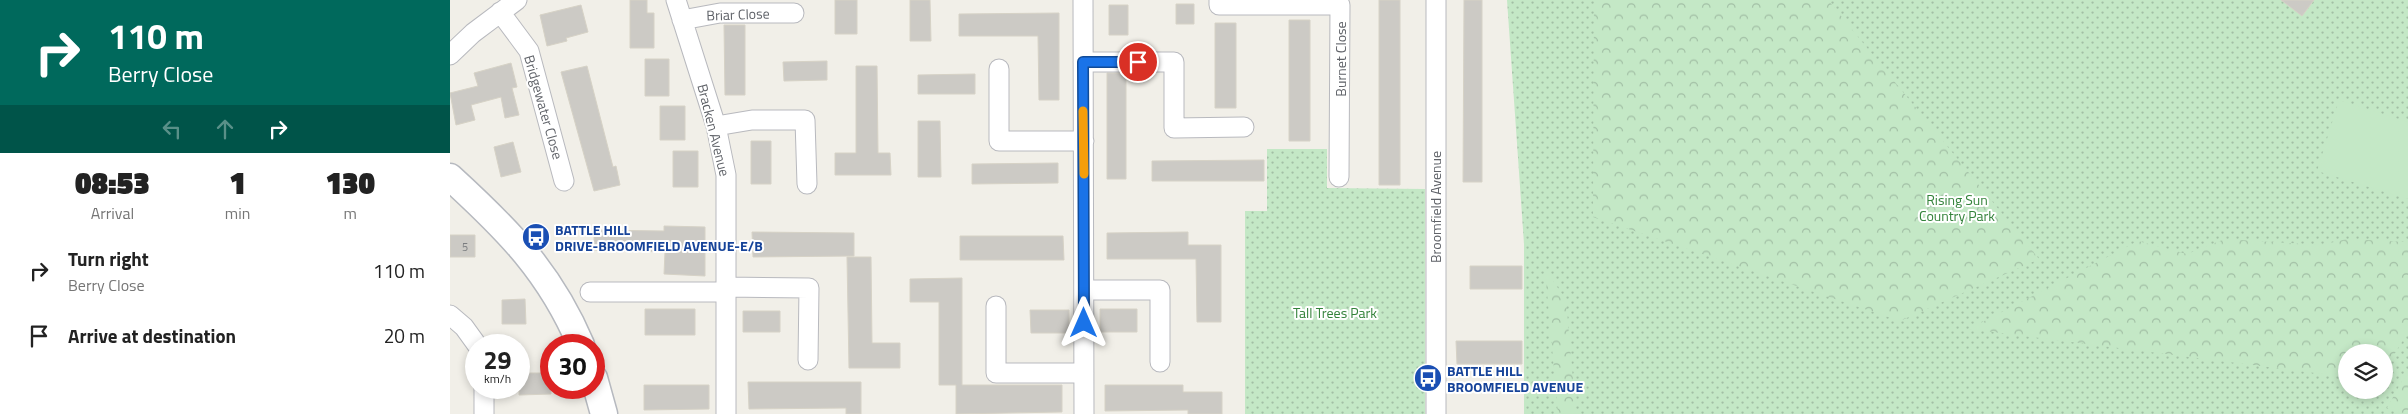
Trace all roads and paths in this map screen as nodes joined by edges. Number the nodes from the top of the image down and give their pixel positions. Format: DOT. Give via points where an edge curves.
graph roads {
  1 [pos="517,0"];
  2 [pos="676,0"];
  3 [pos="1083,0"];
  4 [pos="1219,0"];
  5 [pos="1436,0"];
  6 [pos="500,12"];
  7 [pos="794,14"];
  8 [pos="682,20"];
  9 [pos="450,55"];
  10 [pos="1083,62"];
  11 [pos="999,69"];
  12 [pos="716,126"];
  13 [pos="1244,127"];
  14 [pos="1084,141"];
  15 [pos="450,177"];
  16 [pos="1339,178"];
  17 [pos="564,181"];
  18 [pos="807,184"];
  19 [pos="726,290"];
  20 [pos="1084,290"];
  21 [pos="590,292"];
  22 [pos="996,306"];
  23 [pos="450,315"];
  24 [pos="469,334"];
  25 [pos="576,334"];
  26 [pos="808,360"];
  27 [pos="1160,362"];
  28 [pos="1084,373"];
  29 [pos="484,399"];
  30 [pos="600,399"];
  31 [pos="484,414"];
  32 [pos="604,414"];
  33 [pos="726,414"];
  34 [pos="1084,414"];
  35 [pos="1436,414"];
  1 -- 6 [label="street"];
  2 -- 8 [label="street, Bracken Avenue"];
  3 -- 10 [label="street"];
  4 -- 16 [label="street, Burnet Close" via="1219,5 1340,5"];
  5 -- 35 [label="street, Broomfield Avenue"];
  6 -- 9 [label="street"];
  6 -- 17 [label="street, Bridgewater Close" via="529,51"];
  7 -- 8 [label="street, Briar Close" via="720,13"];
  8 -- 12 [label="street, Bracken Avenue"];
  10 -- 13 [label="street" via="1174,62 1174,128"];
  10 -- 14 [label="street"];
  11 -- 14 [label="street" via="999,141"];
  12 -- 18 [label="street" via="752,120 805,120"];
  12 -- 19 [label="street, Bracken Avenue" via="728,196"];
  14 -- 20 [label="street"];
  15 -- 25 [label="street" via="525,251 564,308"];
  19 -- 21 [label="street"];
  19 -- 26 [label="street" via="809,288"];
  19 -- 33 [label="street, Bracken Avenue"];
  20 -- 27 [label="street" via="1160,290"];
  20 -- 28 [label="street"];
  22 -- 28 [label="street" via="996,373"];
  23 -- 24 [label="street"];
  28 -- 34 [label="street"];
  29 -- 31 [label="street"];
  30 -- 32 [label="street"];
}
